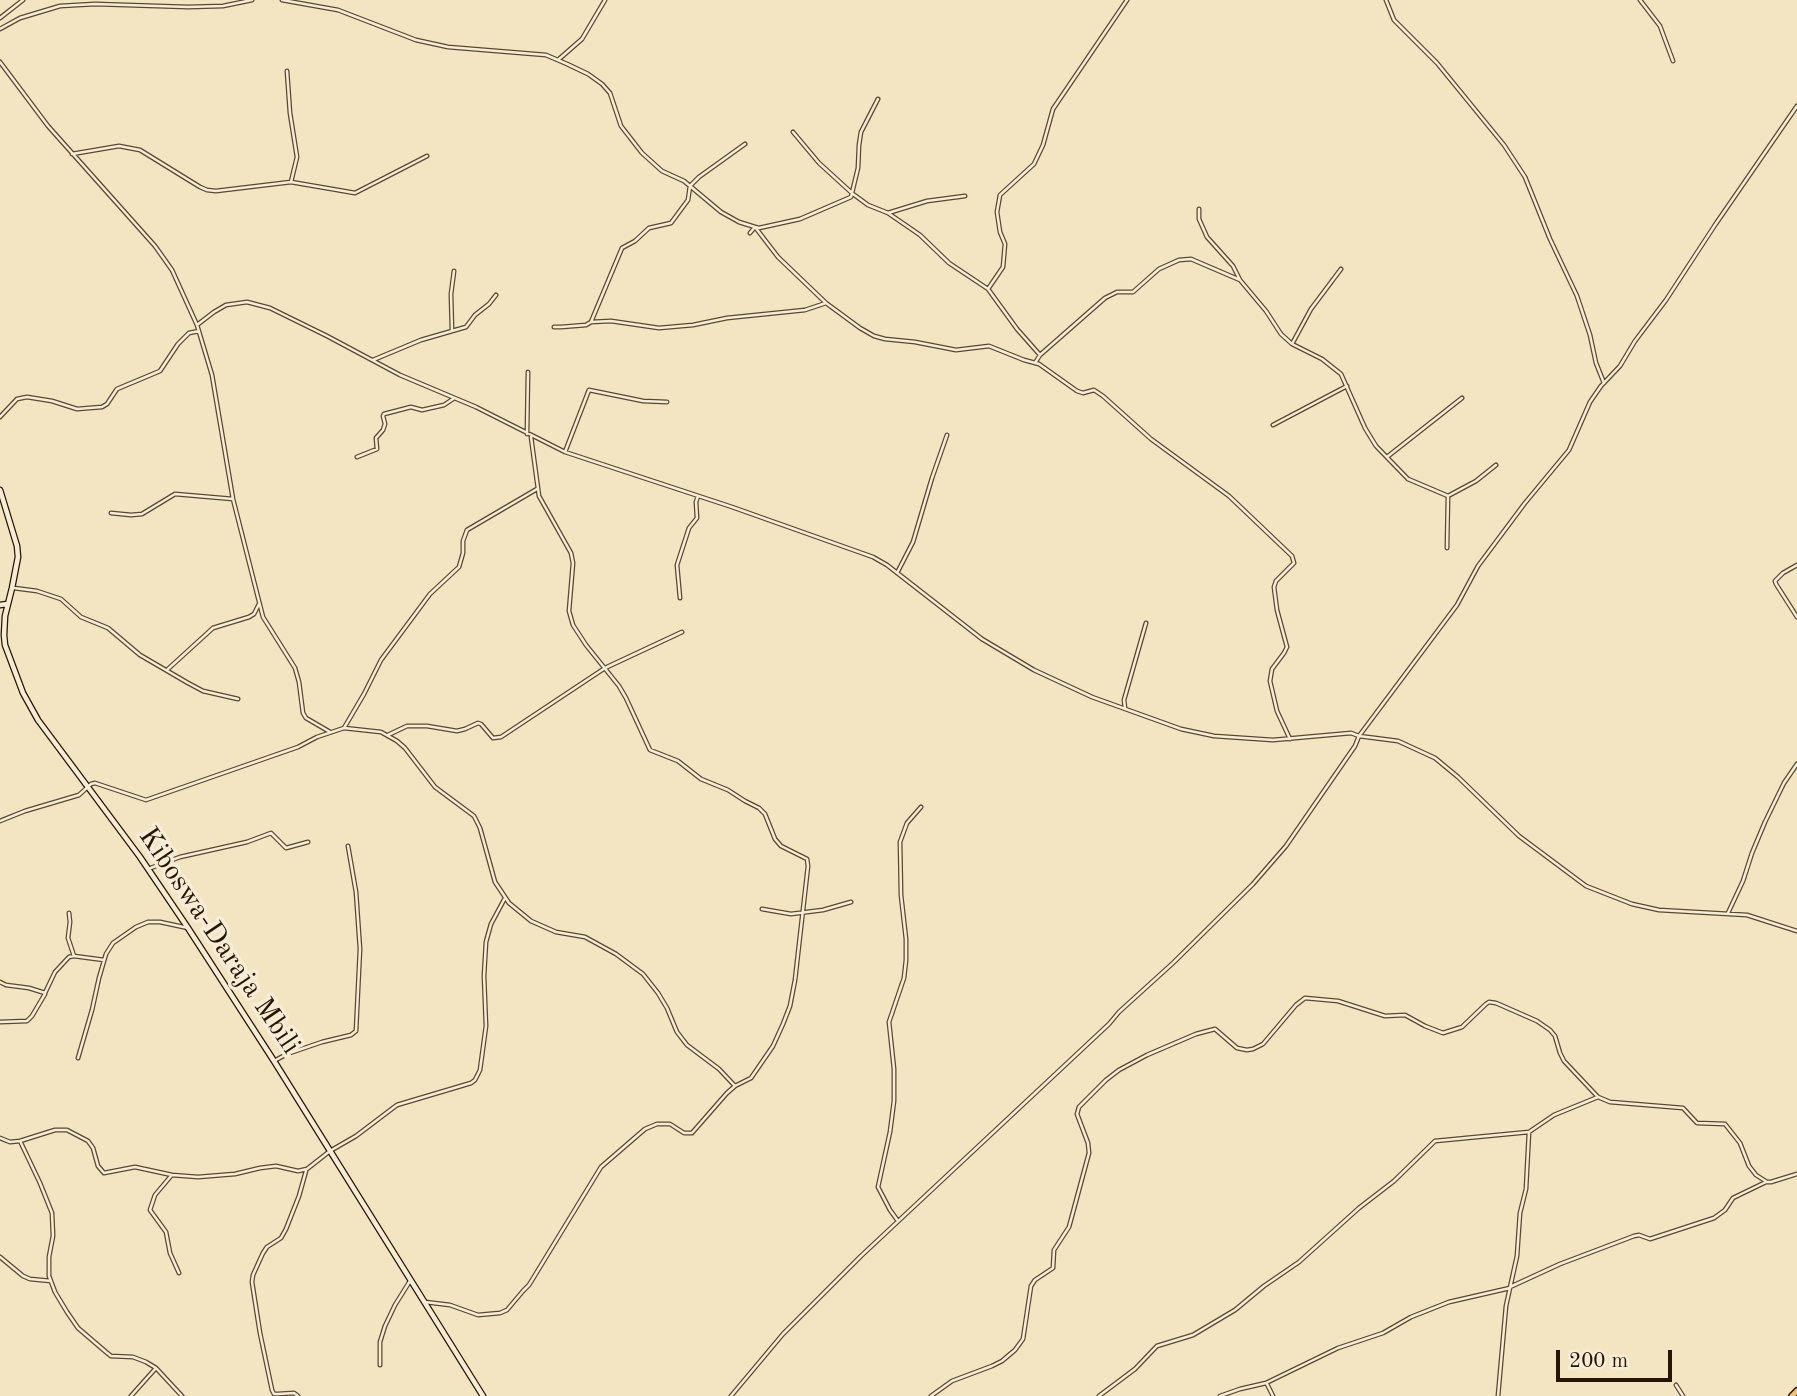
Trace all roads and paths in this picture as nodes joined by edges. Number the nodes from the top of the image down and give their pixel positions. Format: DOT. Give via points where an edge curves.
graph roads {
  1 [pos="23,0"];
  2 [pos="252,0"];
  3 [pos="282,0"];
  4 [pos="605,0"];
  5 [pos="1126,0"];
  6 [pos="1386,0"];
  7 [pos="1640,0"];
  8 [pos="0,19"];
  9 [pos="0,29"];
  10 [pos="557,60"];
  11 [pos="1673,61"];
  12 [pos="0,62"];
  13 [pos="287,71"];
  14 [pos="878,99"];
  15 [pos="1797,106"];
  16 [pos="793,132"];
  17 [pos="745,144"];
  18 [pos="72,154"];
  19 [pos="427,156"];
  20 [pos="291,182"];
  21 [pos="690,186"];
  22 [pos="853,194"];
  23 [pos="965,196"];
  24 [pos="1199,209"];
  25 [pos="888,213"];
  26 [pos="755,227"];
  27 [pos="750,233"];
  28 [pos="1341,269"];
  29 [pos="454,271"];
  30 [pos="1240,279"];
  31 [pos="988,289"];
  32 [pos="496,295"];
  33 [pos="826,303"];
  34 [pos="591,322"];
  35 [pos="197,326"];
  36 [pos="554,327"];
  37 [pos="199,331"];
  38 [pos="452,331"];
  39 [pos="1292,344"];
  40 [pos="1040,355"];
  41 [pos="373,360"];
  42 [pos="1035,363"];
  43 [pos="528,372"];
  44 [pos="1604,383"];
  45 [pos="1347,386"];
  46 [pos="1462,398"];
  47 [pos="453,399"];
  48 [pos="667,402"];
  49 [pos="0,417"];
  50 [pos="1273,425"];
  51 [pos="529,435"];
  52 [pos="947,435"];
  53 [pos="565,452"];
  54 [pos="357,457"];
  55 [pos="1387,457"];
  56 [pos="1496,465"];
  57 [pos="537,489"];
  58 [pos="0,490"];
  59 [pos="698,496"];
  60 [pos="1448,496"];
  61 [pos="233,499"];
  62 [pos="111,513"];
  63 [pos="1447,548"];
  64 [pos="1797,565"];
  65 [pos="897,573"];
  66 [pos="12,588"];
  67 [pos="680,598"];
  68 [pos="7,604"];
  69 [pos="259,604"];
  70 [pos="0,605"];
  71 [pos="1797,617"];
  72 [pos="1146,623"];
  73 [pos="682,632"];
  74 [pos="605,668"];
  75 [pos="167,670"];
  76 [pos="238,699"];
  77 [pos="1125,708"];
  78 [pos="344,728"];
  79 [pos="330,732"];
  80 [pos="388,735"];
  81 [pos="1359,736"];
  82 [pos="1290,739"];
  83 [pos="1797,764"];
  84 [pos="88,787"];
  85 [pos="921,807"];
  86 [pos="0,821"];
  87 [pos="307,842"];
  88 [pos="348,846"];
  89 [pos="148,869"];
  90 [pos="505,898"];
  91 [pos="851,902"];
  92 [pos="762,909"];
  93 [pos="802,912"];
  94 [pos="69,913"];
  95 [pos="1728,914"];
  96 [pos="188,928"];
  97 [pos="1797,931"];
  98 [pos="74,956"];
  99 [pos="104,960"];
  100 [pos="0,982"];
  101 [pos="45,993"];
  102 [pos="0,1022"];
  103 [pos="78,1058"];
  104 [pos="274,1061"];
  105 [pos="735,1086"];
  106 [pos="1598,1097"];
  107 [pos="1529,1132"];
  108 [pos="0,1138"];
  109 [pos="20,1142"];
  110 [pos="330,1151"];
  111 [pos="307,1169"];
  112 [pos="1797,1174"];
  113 [pos="172,1175"];
  114 [pos="1767,1182"];
  115 [pos="898,1221"];
  116 [pos="0,1257"];
  117 [pos="179,1273"];
  118 [pos="411,1279"];
  119 [pos="51,1281"];
  120 [pos="1510,1287"];
  121 [pos="425,1302"];
  122 [pos="380,1365"];
  123 [pos="156,1368"];
  124 [pos="1266,1382"];
  125 [pos="1676,1385"];
  126 [pos="1797,1391"];
  127 [pos="733,1395"];
  128 [pos="131,1396"];
  129 [pos="182,1396"];
  130 [pos="298,1396"];
  131 [pos="483,1396"];
  132 [pos="931,1396"];
  133 [pos="1099,1396"];
  134 [pos="1220,1396"];
  135 [pos="1273,1396"];
  136 [pos="1498,1396"];
  137 [pos="1683,1396"];
  138 [pos="1792,1396"];
  1 -- 8 [label="street"];
  2 -- 9 [label="street" via="223,6 60,6"];
  3 -- 10 [label="street" via="338,10 416,40 448,47 546,55"];
  4 -- 10 [label="street" via="582,39"];
  5 -- 31 [label="street" via="1053,108 1034,164 1000,195 997,212 1005,244 1003,267"];
  6 -- 44 [label="street" via="1394,20 1437,63 1525,177 1577,296"];
  7 -- 11 [label="street" via="1660,26"];
  10 -- 21 [label="street" via="601,84 610,93 621,126 642,153 662,171"];
  12 -- 18 [label="street"];
  13 -- 20 [label="street" via="297,157"];
  14 -- 22 [label="street" via="861,132"];
  15 -- 44 [label="street"];
  16 -- 22 [label="street"];
  17 -- 21 [label="street"];
  18 -- 20 [label="street" via="119,146 140,150 207,190"];
  18 -- 35 [label="street" via="155,246 172,270"];
  19 -- 20 [label="street" via="355,193"];
  21 -- 26 [label="street" via="721,212"];
  21 -- 34 [label="street" via="688,200 671,223 649,228 622,248"];
  22 -- 25 [label="street"];
  22 -- 26 [label="street" via="800,219"];
  23 -- 25 [label="street"];
  24 -- 30 [label="street" via="1207,237"];
  25 -- 31 [label="street"];
  26 -- 27 [label="street"];
  26 -- 33 [label="street" via="778,257"];
  28 -- 39 [label="street"];
  29 -- 38 [label="street"];
  30 -- 39 [label="street"];
  30 -- 40 [label="street" via="1191,259 1180,260 1152,274 1133,292 1105,298"];
  31 -- 40 [label="street"];
  32 -- 38 [label="street" via="468,326"];
  33 -- 34 [label="street" via="805,310 659,328"];
  33 -- 42 [label="street" via="874,336 956,350 989,346"];
  34 -- 36 [label="street"];
  35 -- 37 [label="street"];
  35 -- 41 [label="street" via="226,305 255,303"];
  37 -- 49 [label="street" via="178,344 160,371 117,389 102,407 78,409 27,397 17,399"];
  37 -- 61 [label="street" via="218,404"];
  38 -- 41 [label="street"];
  39 -- 45 [label="street" via="1332,366"];
  40 -- 42 [label="street"];
  41 -- 47 [label="street"];
  42 -- 82 [label="street" via="1077,391 1094,390 1104,396 1151,439 1230,496 1292,556 1294,563 1274,587 1287,647 1272,669 1270,681"];
  43 -- 51 [label="street"];
  44 -- 81 [label="street" via="1586,409 1569,450 1478,566 1457,605"];
  45 -- 50 [label="street"];
  45 -- 55 [label="street" via="1365,428"];
  46 -- 55 [label="street"];
  47 -- 51 [label="street"];
  47 -- 54 [label="street" via="422,410 411,407 384,414 377,449"];
  48 -- 53 [label="street" via="589,390"];
  51 -- 53 [label="street"];
  51 -- 57 [label="street"];
  52 -- 65 [label="street" via="912,542"];
  53 -- 59 [label="street"];
  55 -- 60 [label="street" via="1408,479"];
  56 -- 60 [label="street"];
  57 -- 74 [label="street" via="571,553 569,611 573,625"];
  57 -- 78 [label="street" via="467,530 458,567 430,594 381,660"];
  58 -- 66 [label="main road, Kiboswa-Daraja Mbili" via="17,546"];
  59 -- 65 [label="street" via="851,548"];
  59 -- 67 [label="street" via="697,519 689,528 677,565"];
  60 -- 63 [label="street"];
  61 -- 62 [label="street" via="175,494 142,514"];
  61 -- 69 [label="street"];
  64 -- 71 [label="street" via="1776,581"];
  65 -- 77 [label="street" via="962,625 1034,670"];
  66 -- 68 [label="main road, Kiboswa-Daraja Mbili"];
  66 -- 75 [label="street" via="61,599 81,617 108,628"];
  68 -- 70 [label="main road"];
  68 -- 84 [label="main road, Kiboswa-Daraja Mbili" via="5,645 23,693"];
  69 -- 75 [label="street" via="249,617 213,628"];
  69 -- 79 [label="street" via="295,668 303,713"];
  72 -- 77 [label="street"];
  73 -- 74 [label="street"];
  74 -- 80 [label="street" via="501,737 493,738 478,723 457,731 407,726"];
  74 -- 93 [label="street" via="626,698 650,750 759,808 781,846 807,859"];
  75 -- 76 [label="street" via="203,691"];
  77 -- 82 [label="street" via="1214,736"];
  78 -- 79 [label="street"];
  78 -- 80 [label="street"];
  79 -- 84 [label="street" via="146,800 100,784"];
  80 -- 90 [label="street" via="405,748 435,787 478,822 495,882"];
  81 -- 82 [label="street"];
  81 -- 95 [label="street" via="1398,741 1436,758 1519,836 1586,886 1659,910"];
  81 -- 115 [label="street" via="1286,846 1253,884"];
  83 -- 95 [label="street" via="1765,822"];
  84 -- 86 [label="street" via="79,795"];
  84 -- 89 [label="main road, Kiboswa-Daraja Mbili"];
  85 -- 115 [label="street" via="907,823 900,842 906,960 890,1022 894,1101 878,1187"];
  87 -- 89 [label="street" via="286,848 271,833"];
  88 -- 104 [label="street" via="360,949 356,1031"];
  89 -- 96 [label="main road, Kiboswa-Daraja Mbili"];
  90 -- 105 [label="street" via="531,921 585,937 643,974 687,1045"];
  90 -- 110 [label="street" via="486,942 486,1026 478,1075 471,1083 397,1105"];
  91 -- 93 [label="street"];
  92 -- 93 [label="street"];
  93 -- 105 [label="street" via="790,1006 758,1070"];
  94 -- 98 [label="street" via="68,938"];
  95 -- 97 [label="street"];
  96 -- 99 [label="street" via="148,922 113,943"];
  96 -- 104 [label="main road, Kiboswa-Daraja Mbili"];
  98 -- 99 [label="street"];
  98 -- 101 [label="street" via="64,960"];
  99 -- 103 [label="street"];
  100 -- 101 [label="street"];
  101 -- 102 [label="street" via="27,1021"];
  104 -- 110 [label="main road, Kiboswa-Daraja Mbili"];
  105 -- 121 [label="street" via="692,1133 657,1124 601,1167 529,1285 507,1310 478,1315"];
  106 -- 107 [label="street"];
  106 -- 114 [label="street" via="1683,1108 1697,1123 1725,1124 1740,1143 1752,1172"];
  106 -- 132 [label="street" via="1564,1061 1550,1030 1492,1002 1462,1027 1444,1033 1405,1015 1377,1014 1338,1001 1305,998 1253,1049 1237,1048 1211,1029 1168,1045 1119,1070 1077,1110 1089,1153 1069,1227 1054,1250 1053,1268 1031,1286 1020,1345 1002,1361 952,1381"];
  107 -- 120 [label="street" via="1526,1189"];
  107 -- 133 [label="street" via="1435,1141 1299,1262 1193,1335 1157,1346"];
  108 -- 109 [label="street"];
  109 -- 113 [label="street" via="67,1130 88,1141 104,1173 135,1167"];
  109 -- 119 [label="street" via="52,1213"];
  110 -- 111 [label="street"];
  110 -- 118 [label="main road, Kiboswa-Daraja Mbili"];
  111 -- 113 [label="street"];
  111 -- 130 [label="street" via="286,1229 263,1253 252,1282 272,1390 278,1395"];
  112 -- 114 [label="street"];
  113 -- 117 [label="street" via="155,1195 150,1210 166,1232"];
  114 -- 120 [label="street" via="1733,1198 1714,1218 1650,1239 1634,1236"];
  115 -- 127 [label="street" via="783,1334"];
  116 -- 119 [label="street" via="23,1276"];
  118 -- 121 [label="main road, Kiboswa-Daraja Mbili"];
  118 -- 122 [label="street" via="385,1326"];
  119 -- 123 [label="street" via="78,1328 106,1352 139,1358"];
  120 -- 124 [label="street" via="1410,1317"];
  120 -- 136 [label="street"];
  121 -- 131 [label="main road, Kiboswa-Daraja Mbili"];
  123 -- 128 [label="street"];
  123 -- 129 [label="street"];
  124 -- 134 [label="street"];
  124 -- 135 [label="street"];
  125 -- 137 [label="street"];
  126 -- 138 [label="highway"];
}
